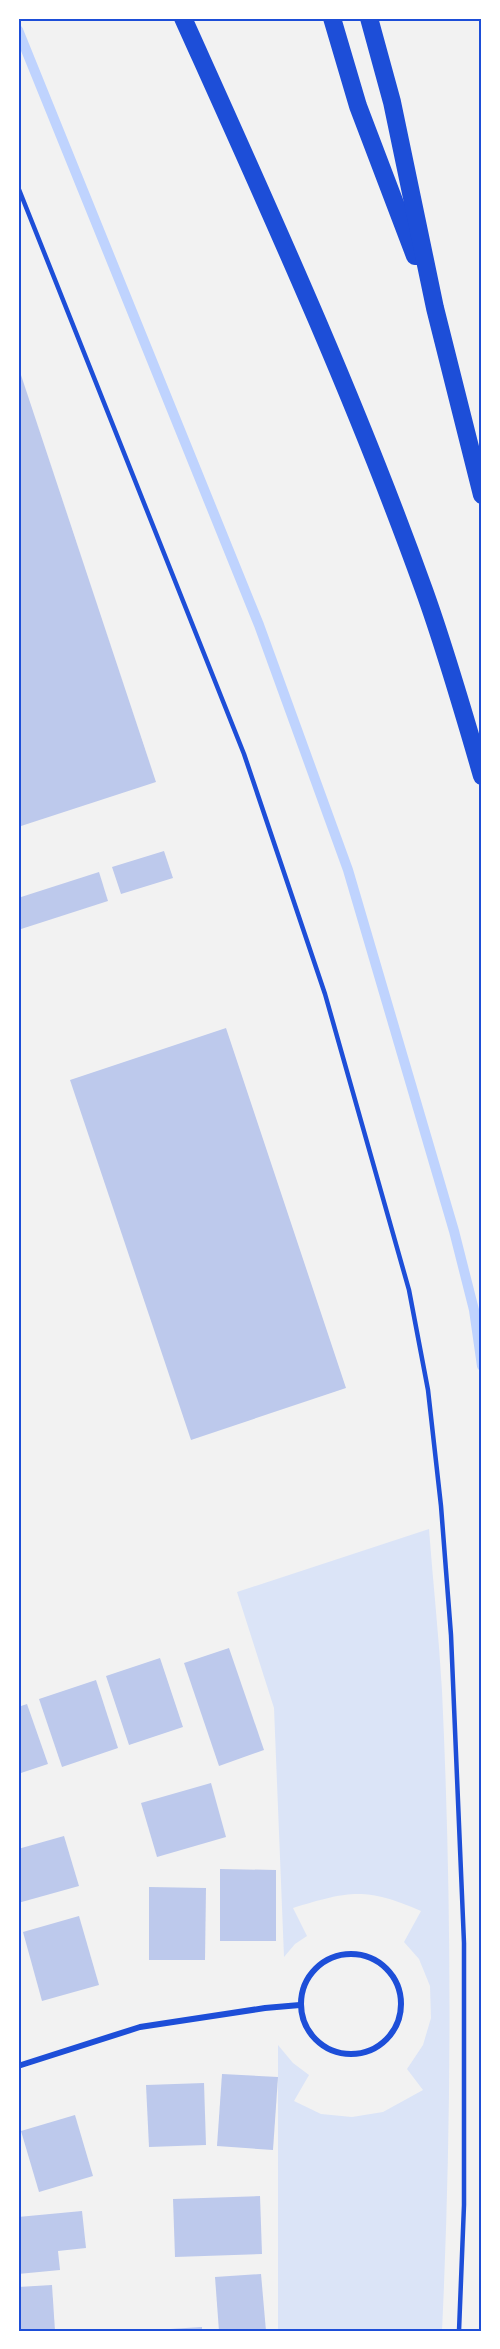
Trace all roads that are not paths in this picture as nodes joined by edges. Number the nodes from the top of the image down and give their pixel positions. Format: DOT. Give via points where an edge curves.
graph roads {
  1 [pos="183,18"];
  2 [pos="332,18"];
  3 [pos="369,18"];
  4 [pos="18,187"];
  5 [pos="435,308"];
  6 [pos="482,495"];
  7 [pos="482,776"];
  8 [pos="300,2006"];
  9 [pos="18,2066"];
  10 [pos="459,2331"];
  1 -- 7 [label="highway" via="348,392 424,591"];
  2 -- 5 [label="highway" via="358,106"];
  3 -- 5 [label="highway" via="392,102"];
  4 -- 10 [label="lane" via="244,754 326,994 409,1290 428,1390 451,1635 464,1954 464,2205"];
  5 -- 6 [label="highway"];
  8 -- 8 [label="street" via="303,2022 323,2047 355,2054 371,2050 390,2035 400,2012 401,1996 395,1980 378,1962 354,1954 337,1955 310,1974 302,1989"];
  8 -- 9 [label="street" via="140,2027"];
}
